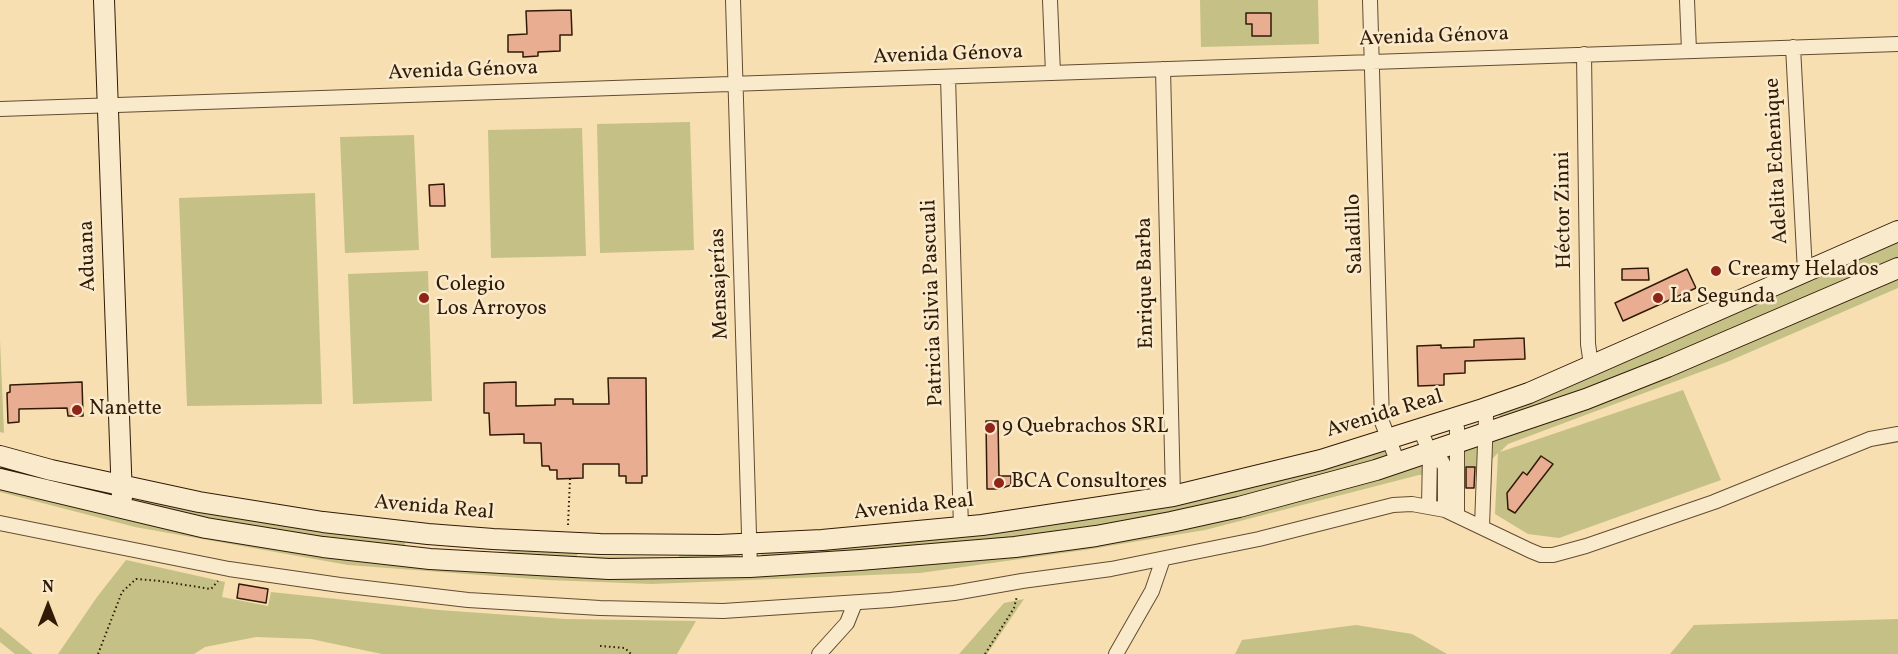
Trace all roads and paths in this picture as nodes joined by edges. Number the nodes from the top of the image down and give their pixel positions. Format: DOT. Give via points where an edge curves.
graph roads {
  1 [pos="104,0"];
  2 [pos="733,0"];
  3 [pos="1050,0"];
  4 [pos="1370,0"];
  5 [pos="1687,0"];
  6 [pos="1898,44"];
  7 [pos="1793,47"];
  8 [pos="1689,51"];
  9 [pos="1584,54"];
  10 [pos="1372,62"];
  11 [pos="1163,69"];
  12 [pos="1053,73"];
  13 [pos="948,77"];
  14 [pos="736,84"];
  15 [pos="107,105"];
  16 [pos="0,109"];
  17 [pos="1898,231"];
  18 [pos="1898,268"];
  19 [pos="1805,272"];
  20 [pos="1591,365"];
  21 [pos="1483,409"];
  22 [pos="1454,418"];
  23 [pos="1420,429"];
  24 [pos="1485,434"];
  25 [pos="1898,434"];
  26 [pos="1388,439"];
  27 [pos="1457,443"];
  28 [pos="1430,453"];
  29 [pos="0,456"];
  30 [pos="1398,463"];
  31 [pos="570,478"];
  32 [pos="0,479"];
  33 [pos="121,486"];
  34 [pos="1173,496"];
  35 [pos="1429,506"];
  36 [pos="123,510"];
  37 [pos="1451,512"];
  38 [pos="0,523"];
  39 [pos="1482,526"];
  40 [pos="962,528"];
  41 [pos="568,543"];
  42 [pos="750,543"];
  43 [pos="1163,560"];
  44 [pos="750,567"];
  45 [pos="229,569"];
  46 [pos="1022,581"];
  47 [pos="855,603"];
  48 [pos="600,646"];
  49 [pos="98,654"];
  50 [pos="631,654"];
  51 [pos="819,654"];
  52 [pos="986,654"];
  53 [pos="1116,654"];
  1 -- 15 [label="main road, Aduana"];
  2 -- 14 [label="street, Mensajerías"];
  3 -- 12 [label="street"];
  4 -- 10 [label="street, Saladillo"];
  5 -- 8 [label="street"];
  6 -- 7 [label="street, Avenida Génova"];
  7 -- 8 [label="street, Avenida Génova"];
  7 -- 19 [label="street, Adelita Echenique"];
  8 -- 9 [label="street, Avenida Génova"];
  9 -- 10 [label="street, Avenida Génova"];
  9 -- 20 [label="street, Héctor Zinni"];
  10 -- 11 [label="street, Avenida Génova"];
  10 -- 26 [label="street, Saladillo" via="1382,422"];
  11 -- 12 [label="street, Avenida Génova"];
  11 -- 34 [label="street, Enrique Barba"];
  12 -- 13 [label="street, Avenida Génova"];
  13 -- 14 [label="street, Avenida Génova"];
  13 -- 40 [label="street, Patricia Silvia Pascuali"];
  14 -- 15 [label="street, Avenida Génova"];
  14 -- 42 [label="street, Mensajerías"];
  15 -- 16 [label="street, Avenida Génova"];
  15 -- 33 [label="main road, Aduana"];
  17 -- 19 [label="main road, Avenida Real"];
  18 -- 24 [label="main road" via="1667,367"];
  19 -- 20 [label="main road, Avenida Real"];
  20 -- 21 [label="main road, Avenida Real"];
  21 -- 22 [label="main road, Avenida Real"];
  21 -- 24 [label="street"];
  22 -- 23 [label="main road, Avenida Real"];
  22 -- 27 [label="street"];
  23 -- 26 [label="main road, Avenida Real"];
  23 -- 28 [label="street"];
  24 -- 27 [label="main road"];
  24 -- 39 [label="street"];
  25 -- 39 [label="street" via="1870,439 1714,502 1553,555 1531,552"];
  26 -- 30 [label="street, Saladillo"];
  26 -- 34 [label="main road, Avenida Real" via="1321,460"];
  27 -- 28 [label="main road"];
  27 -- 37 [label="street"];
  28 -- 30 [label="main road"];
  28 -- 35 [label="street"];
  28 -- 37 [label="street" via="1445,467"];
  29 -- 33 [label="main road, Avenida Real"];
  30 -- 44 [label="main road" via="1239,507 1096,536 949,553"];
  31 -- 41 [label="path"];
  32 -- 36 [label="main road"];
  33 -- 36 [label="main road, Aduana"];
  33 -- 41 [label="main road, Avenida Real" via="323,522"];
  34 -- 40 [label="main road, Avenida Real"];
  35 -- 37 [label="street"];
  35 -- 43 [label="street" via="1393,505"];
  36 -- 44 [label="main road" via="206,528 430,560 609,569"];
  37 -- 39 [label="street"];
  38 -- 45 [label="street"];
  40 -- 42 [label="main road, Avenida Real"];
  41 -- 42 [label="main road, Avenida Real"];
  42 -- 44 [label="street, Mensajerías"];
  43 -- 46 [label="street"];
  43 -- 53 [label="street" via="1152,591"];
  45 -- 47 [label="street" via="468,600 600,608 723,611"];
  45 -- 49 [label="path" via="211,589 136,579 122,592"];
  46 -- 47 [label="street" via="954,593"];
  46 -- 52 [label="path" via="1014,608"];
  47 -- 51 [label="street" via="847,623"];
  48 -- 50 [label="path" via="625,648"];
}
